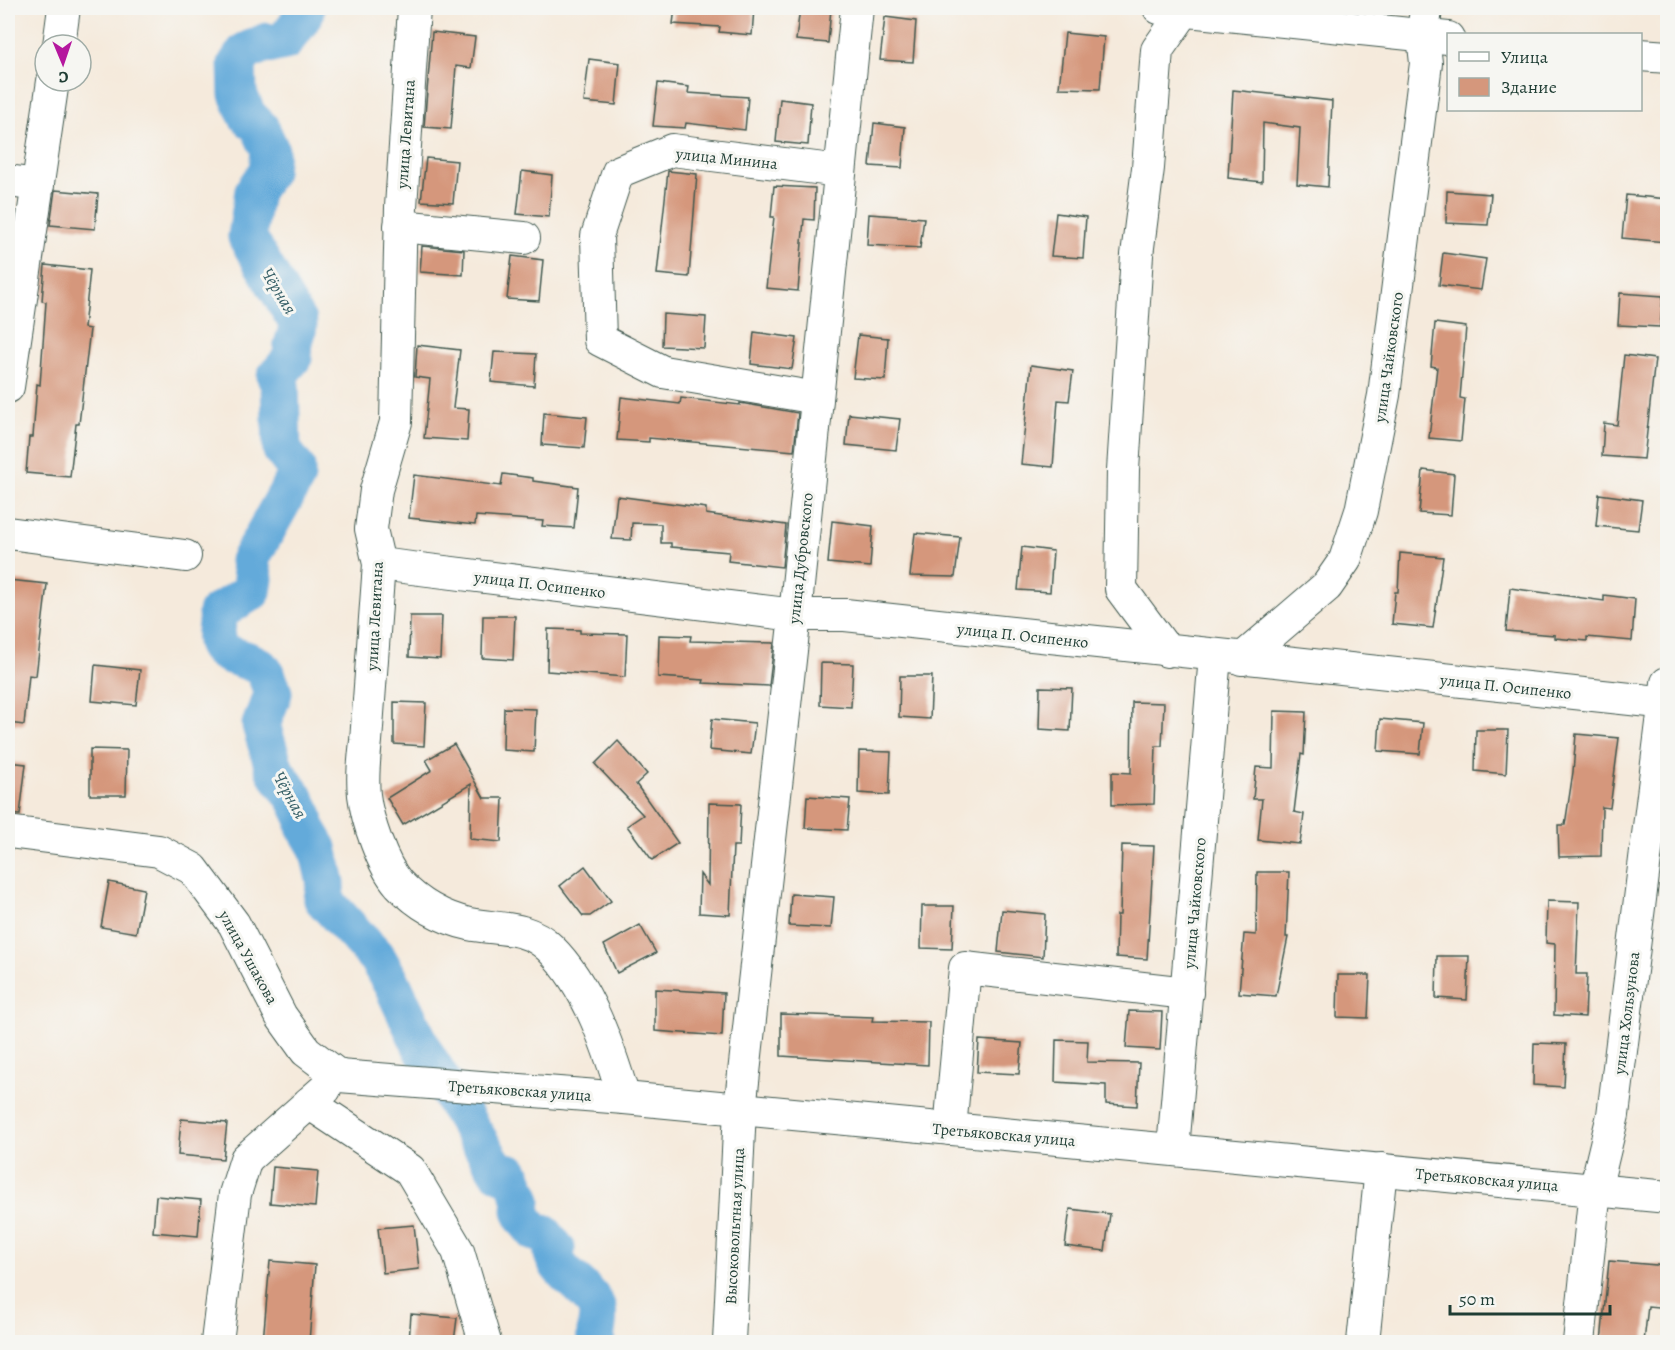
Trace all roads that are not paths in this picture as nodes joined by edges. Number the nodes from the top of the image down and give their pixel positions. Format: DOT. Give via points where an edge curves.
graph roads {
  1 [pos="64,8"];
  2 [pos="414,8"];
  3 [pos="857,8"];
  4 [pos="1172,9"];
  5 [pos="1433,27"];
  6 [pos="61,33"];
  7 [pos="1642,55"];
  8 [pos="1668,57"];
  9 [pos="49,93"];
  10 [pos="840,171"];
  11 [pos="23,183"];
  12 [pos="400,226"];
  13 [pos="524,238"];
  14 [pos="8,387"];
  15 [pos="817,398"];
  16 [pos="8,533"];
  17 [pos="185,556"];
  18 [pos="379,564"];
  19 [pos="795,615"];
  20 [pos="1167,651"];
  21 [pos="1228,657"];
  22 [pos="1667,696"];
  23 [pos="8,832"];
  24 [pos="1187,993"];
  25 [pos="351,1077"];
  26 [pos="624,1098"];
  27 [pos="309,1103"];
  28 [pos="740,1109"];
  29 [pos="950,1129"];
  30 [pos="1173,1149"];
  31 [pos="1381,1169"];
  32 [pos="1595,1190"];
  33 [pos="1668,1197"];
  34 [pos="218,1342"];
  35 [pos="485,1342"];
  36 [pos="729,1342"];
  37 [pos="1363,1342"];
  38 [pos="1579,1342"];
  1 -- 6 [label="street"];
  2 -- 12 [label="street, улица Левитана"];
  3 -- 10 [label="street, улица Дубровского"];
  4 -- 5 [label="street"];
  4 -- 20 [label="street" via="1157,50 1137,255 1121,589"];
  5 -- 21 [label="street, улица Чайковского" via="1384,395 1360,511 1345,560 1328,586"];
  7 -- 8 [label="street"];
  9 -- 11 [label="street"];
  10 -- 15 [label="street, улица Дубровского"];
  10 -- 15 [label="street, улица Минина" via="672,150 618,172 597,236 600,340 663,372"];
  11 -- 14 [label="street"];
  12 -- 13 [label="street"];
  12 -- 18 [label="street, улица Левитана" via="396,422 376,490 371,529"];
  15 -- 19 [label="street, улица Дубровского"];
  16 -- 17 [label="street"];
  18 -- 19 [label="street, улица П. Осипенко"];
  18 -- 26 [label="street, улица Левитана" via="363,761 364,797 383,856 398,882 444,917 531,934 550,947 590,1006"];
  19 -- 20 [label="street, улица П. Осипенко" via="845,615"];
  19 -- 28 [label="street, улица Дубровского"];
  20 -- 21 [label="street, улица П. Осипенко"];
  21 -- 22 [label="street, улица П. Осипенко"];
  21 -- 24 [label="street, улица Чайковского"];
  22 -- 32 [label="street, улица Хользунова" via="1613,1115"];
  23 -- 25 [label="street, улица Ушакова" via="159,851 194,869 234,924 281,1016 306,1051"];
  24 -- 29 [label="street" via="965,968"];
  24 -- 30 [label="street, улица Чайковского"];
  25 -- 26 [label="street, Третьяковская улица"];
  25 -- 27 [label="street"];
  26 -- 28 [label="street, Третьяковская улица"];
  27 -- 34 [label="street" via="246,1159 235,1194"];
  27 -- 35 [label="street" via="410,1170 458,1251"];
  28 -- 29 [label="street, Третьяковская улица"];
  28 -- 36 [label="street, Высоковольтная улица"];
  29 -- 30 [label="street, Третьяковская улица"];
  30 -- 31 [label="street, Третьяковская улица"];
  31 -- 32 [label="street, Третьяковская улица"];
  31 -- 37 [label="street"];
  32 -- 33 [label="street, Третьяковская улица"];
  32 -- 38 [label="street, улица Хользунова"];
}
